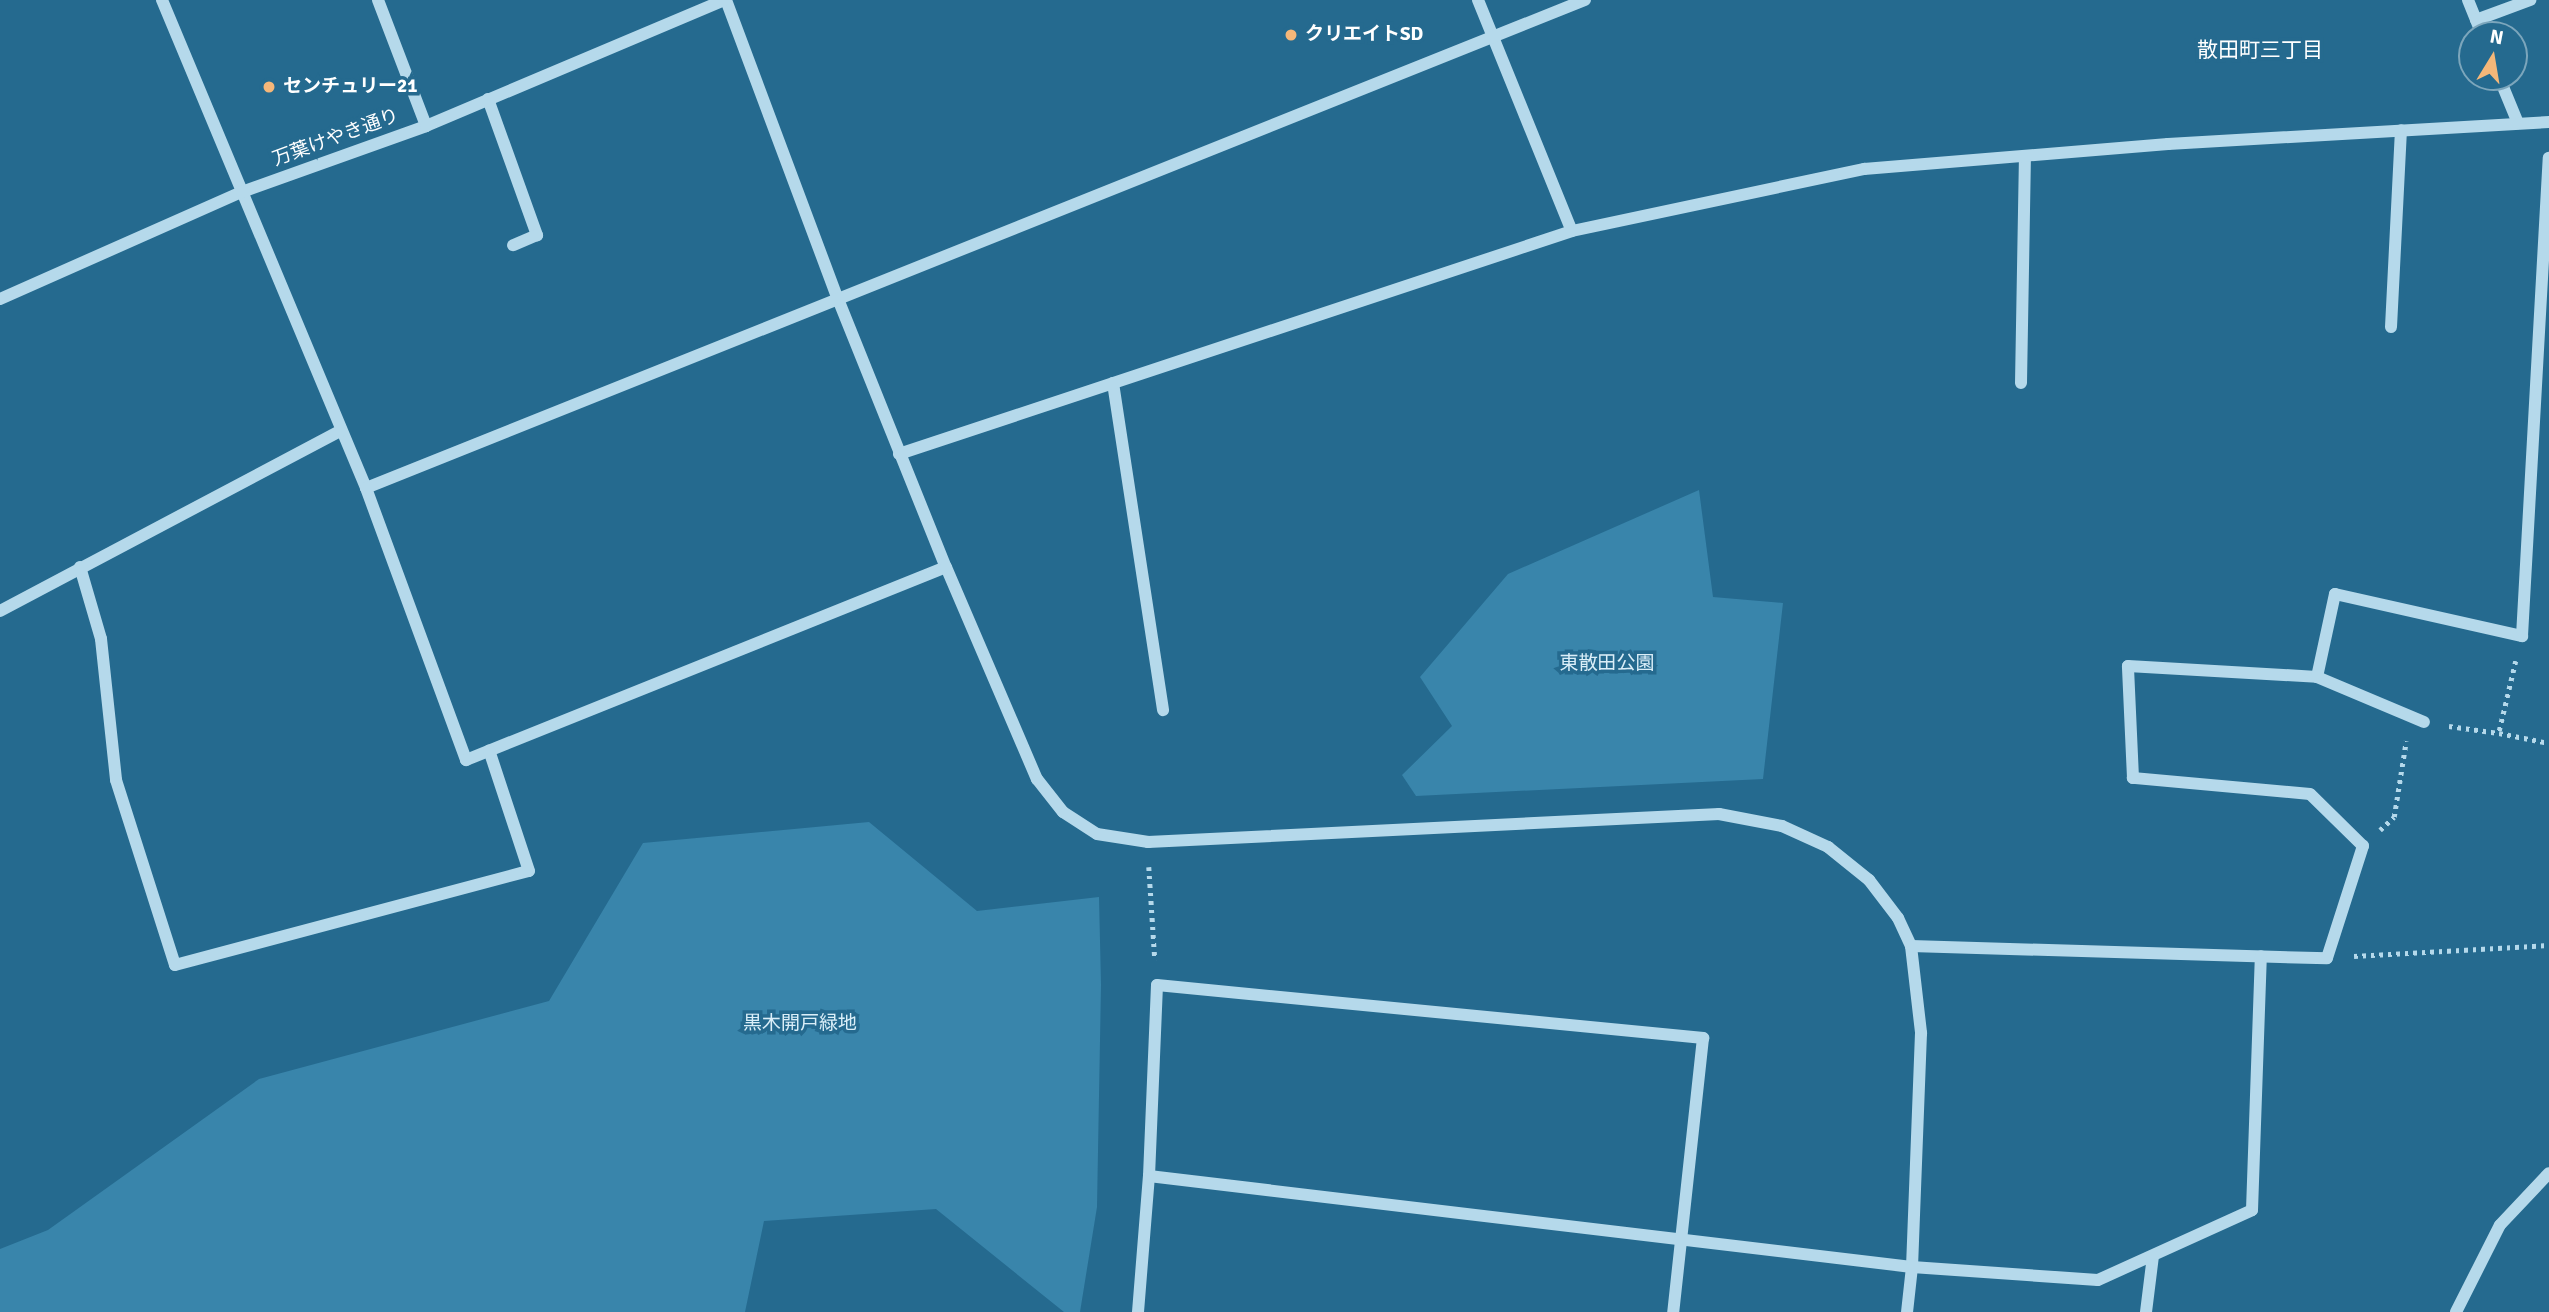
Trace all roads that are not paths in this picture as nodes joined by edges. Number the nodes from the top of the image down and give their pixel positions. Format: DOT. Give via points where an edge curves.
graph roads {
  1 [pos="162,0"];
  2 [pos="378,0"];
  3 [pos="725,0"];
  4 [pos="1478,0"];
  5 [pos="1585,0"];
  6 [pos="2468,0"];
  7 [pos="2530,0"];
  8 [pos="2476,20"];
  9 [pos="1492,37"];
  10 [pos="2505,91"];
  11 [pos="488,99"];
  12 [pos="2549,122"];
  13 [pos="2518,123"];
  14 [pos="426,126"];
  15 [pos="2401,130"];
  16 [pos="2025,156"];
  17 [pos="2549,158"];
  18 [pos="242,192"];
  19 [pos="1572,231"];
  20 [pos="513,245"];
  21 [pos="0,299"];
  22 [pos="838,299"];
  23 [pos="2391,327"];
  24 [pos="1113,383"];
  25 [pos="2021,383"];
  26 [pos="340,431"];
  27 [pos="899,454"];
  28 [pos="366,488"];
  29 [pos="80,567"];
  30 [pos="946,568"];
  31 [pos="0,611"];
  32 [pos="2317,677"];
  33 [pos="1163,710"];
  34 [pos="2424,722"];
  35 [pos="489,751"];
  36 [pos="1911,946"];
  37 [pos="2261,956"];
  38 [pos="2549,1173"];
  39 [pos="1150,1177"];
  40 [pos="1681,1237"];
  41 [pos="2152,1256"];
  42 [pos="1912,1267"];
  43 [pos="1138,1312"];
  44 [pos="1673,1312"];
  45 [pos="1907,1312"];
  46 [pos="2146,1312"];
  47 [pos="2456,1312"];
  1 -- 18 [label="street"];
  2 -- 14 [label="street"];
  3 -- 11 [label="street, 万葉けやき通り"];
  3 -- 22 [label="street"];
  4 -- 9 [label="street"];
  5 -- 9 [label="street"];
  6 -- 8 [label="street"];
  7 -- 8 [label="street"];
  9 -- 19 [label="street"];
  9 -- 22 [label="street"];
  10 -- 13 [label="street"];
  11 -- 14 [label="street, 万葉けやき通り"];
  11 -- 20 [label="street" via="537,235"];
  12 -- 13 [label="street"];
  13 -- 15 [label="street"];
  14 -- 18 [label="street, 万葉けやき通り"];
  15 -- 16 [label="street"];
  15 -- 23 [label="street"];
  16 -- 19 [label="street" via="1864,169"];
  16 -- 25 [label="street"];
  17 -- 32 [label="street" via="2522,636 2335,594"];
  18 -- 21 [label="street, 万葉けやき通り"];
  18 -- 26 [label="street"];
  19 -- 24 [label="street"];
  22 -- 27 [label="street"];
  22 -- 28 [label="street"];
  24 -- 27 [label="street"];
  24 -- 33 [label="street"];
  26 -- 28 [label="street"];
  26 -- 29 [label="street"];
  27 -- 30 [label="street"];
  28 -- 35 [label="street" via="466,760"];
  29 -- 31 [label="street"];
  29 -- 35 [label="street" via="101,639 116,780 175,965 529,871"];
  30 -- 35 [label="street"];
  30 -- 36 [label="street" via="1037,779 1063,813 1097,834 1147,842 1719,814 1782,826 1828,847 1869,880 1898,918"];
  32 -- 34 [label="street"];
  32 -- 37 [label="street" via="2128,666 2133,778 2310,794 2363,846 2327,958"];
  36 -- 37 [label="street"];
  36 -- 42 [label="street" via="1920,1033"];
  37 -- 41 [label="street" via="2252,1210"];
  38 -- 47 [label="street" via="2500,1225"];
  39 -- 40 [label="street"];
  39 -- 40 [label="street" via="1157,985 1703,1038"];
  39 -- 43 [label="street"];
  40 -- 42 [label="street"];
  40 -- 44 [label="street"];
  41 -- 42 [label="street" via="2098,1280"];
  41 -- 46 [label="street"];
  42 -- 45 [label="street"];
}
